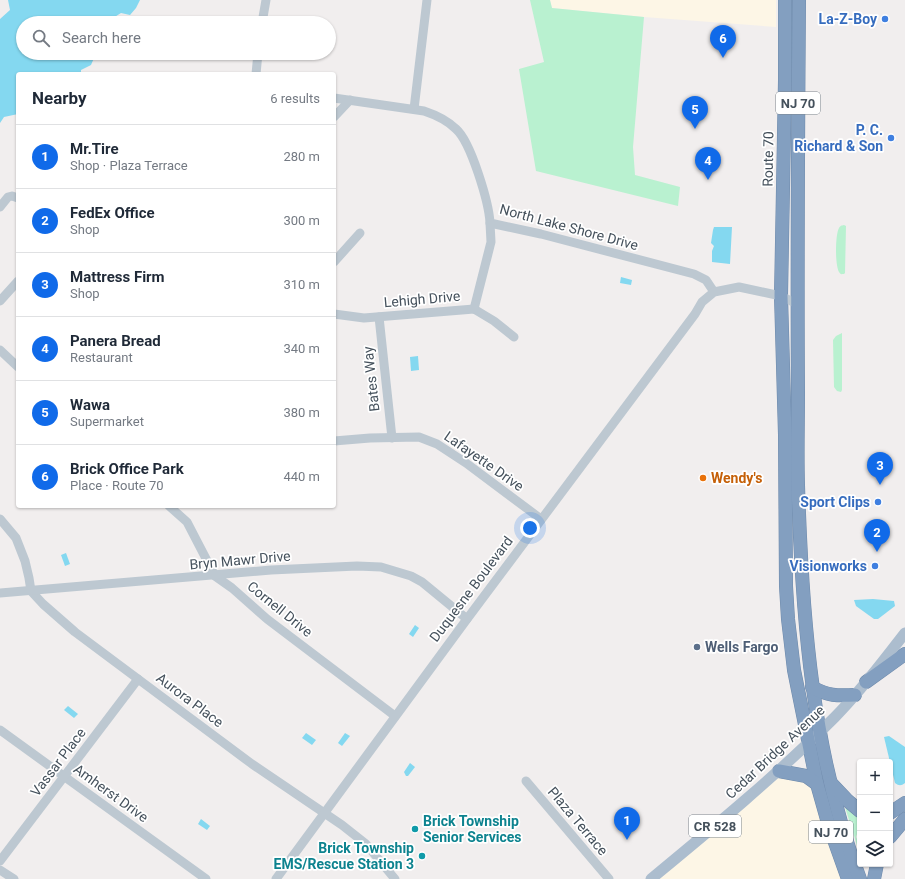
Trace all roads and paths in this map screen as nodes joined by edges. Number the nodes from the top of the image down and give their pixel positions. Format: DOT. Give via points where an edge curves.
graph roads {
  1 [pos="266,0"];
  2 [pos="427,0"];
  3 [pos="785,0"];
  4 [pos="798,0"];
  5 [pos="263,16"];
  6 [pos="257,60"];
  7 [pos="256,72"];
  8 [pos="336,98"];
  9 [pos="350,100"];
  10 [pos="414,109"];
  11 [pos="336,115"];
  12 [pos="16,197"];
  13 [pos="0,207"];
  14 [pos="490,224"];
  15 [pos="360,233"];
  16 [pos="336,260"];
  17 [pos="16,283"];
  18 [pos="714,292"];
  19 [pos="781,296"];
  20 [pos="0,301"];
  21 [pos="797,304"];
  22 [pos="474,308"];
  23 [pos="336,314"];
  24 [pos="379,317"];
  25 [pos="514,338"];
  26 [pos="0,350"];
  27 [pos="16,365"];
  28 [pos="392,438"];
  29 [pos="336,442"];
  30 [pos="171,508"];
  31 [pos="0,519"];
  32 [pos="541,519"];
  33 [pos="215,576"];
  34 [pos="31,590"];
  35 [pos="0,593"];
  36 [pos="466,619"];
  37 [pos="905,632"];
  38 [pos="905,654"];
  39 [pos="138,679"];
  40 [pos="866,682"];
  41 [pos="812,687"];
  42 [pos="855,695"];
  43 [pos="395,716"];
  44 [pos="0,730"];
  45 [pos="820,731"];
  46 [pos="809,742"];
  47 [pos="778,771"];
  48 [pos="65,777"];
  49 [pos="526,781"];
  50 [pos="824,782"];
  51 [pos="905,803"];
  52 [pos="857,808"];
  53 [pos="893,811"];
  54 [pos="324,813"];
  55 [pos="905,819"];
  56 [pos="893,833"];
  57 [pos="0,861"];
  58 [pos="876,867"];
  59 [pos="0,870"];
  60 [pos="14,879"];
  61 [pos="206,879"];
  62 [pos="276,879"];
  63 [pos="395,879"];
  64 [pos="609,879"];
  65 [pos="651,879"];
  66 [pos="848,879"];
  67 [pos="860,879"];
  68 [pos="874,879"];
  1 -- 5 [label="street"];
  2 -- 10 [label="street"];
  3 -- 19 [label="highway, Route 70 / NJ 70"];
  4 -- 21 [label="highway, Route 70 / NJ 70"];
  6 -- 7 [label="street"];
  8 -- 9 [label="street, North Lake Shore Drive"];
  9 -- 10 [label="street, North Lake Shore Drive"];
  9 -- 11 [label="street"];
  10 -- 14 [label="street, North Lake Shore Drive" via="437,115 457,129 468,145 483,188"];
  12 -- 13 [label="street" via="8,197"];
  14 -- 18 [label="street, North Lake Shore Drive" via="694,274 706,280"];
  14 -- 22 [label="street, Lehigh Drive" via="491,242"];
  15 -- 16 [label="street"];
  17 -- 20 [label="street"];
  18 -- 19 [label="street" via="739,287"];
  18 -- 32 [label="street, Duquesne Boulevard" via="702,302"];
  19 -- 21 [label="street"];
  19 -- 46 [label="highway, NJ 70" via="788,619 794,670"];
  21 -- 41 [label="highway, NJ 70" via="798,484 804,604"];
  22 -- 24 [label="street, Lehigh Drive"];
  22 -- 25 [label="street"];
  23 -- 24 [label="street, Lehigh Drive"];
  24 -- 28 [label="street, Bates Way"];
  26 -- 27 [label="street"];
  28 -- 29 [label="street, Lafayette Drive"];
  28 -- 32 [label="street, Lafayette Drive" via="419,437 437,444"];
  30 -- 33 [label="street, Cornell Drive" via="187,522"];
  31 -- 34 [label="street, Aurora Place" via="16,538 25,561"];
  32 -- 36 [label="street, Duquesne Boulevard"];
  33 -- 34 [label="street, Bryn Mawr Drive"];
  33 -- 36 [label="street, Bryn Mawr Drive" via="272,570 381,567 422,582"];
  33 -- 43 [label="street, Cornell Drive" via="267,619"];
  34 -- 35 [label="street, Bryn Mawr Drive"];
  34 -- 39 [label="street, Aurora Place" via="74,632"];
  36 -- 43 [label="street, Duquesne Boulevard"];
  37 -- 40 [label="main road, Cedar Bridge Avenue / CR 528"];
  38 -- 40 [label="highway"];
  39 -- 48 [label="street, Vassar Place"];
  39 -- 54 [label="street, Aurora Place" via="252,764"];
  40 -- 42 [label="main road, Cedar Bridge Avenue / CR 528"];
  41 -- 42 [label="highway" via="831,696"];
  41 -- 45 [label="highway, NJ 70"];
  42 -- 45 [label="main road, Cedar Bridge Avenue / CR 528"];
  43 -- 54 [label="street, Duquesne Boulevard"];
  44 -- 48 [label="street, Amherst Drive"];
  45 -- 46 [label="main road, Cedar Bridge Avenue / CR 528"];
  45 -- 50 [label="highway, NJ 70"];
  46 -- 47 [label="main road, Cedar Bridge Avenue / CR 528"];
  46 -- 50 [label="highway, NJ 70"];
  47 -- 50 [label="highway"];
  47 -- 65 [label="main road, Cedar Bridge Avenue / CR 528"];
  48 -- 57 [label="street, Vassar Place"];
  48 -- 61 [label="street, Amherst Drive"];
  49 -- 64 [label="street, Plaza Terrace"];
  50 -- 52 [label="highway"];
  50 -- 66 [label="highway, NJ 70" via="828,823"];
  50 -- 67 [label="highway, NJ 70"];
  51 -- 53 [label="highway"];
  54 -- 62 [label="street, Duquesne Boulevard"];
  54 -- 63 [label="street, Aurora Place" via="366,844"];
  55 -- 56 [label="highway"];
  58 -- 68 [label="highway"];
  59 -- 60 [label="street"];
}
